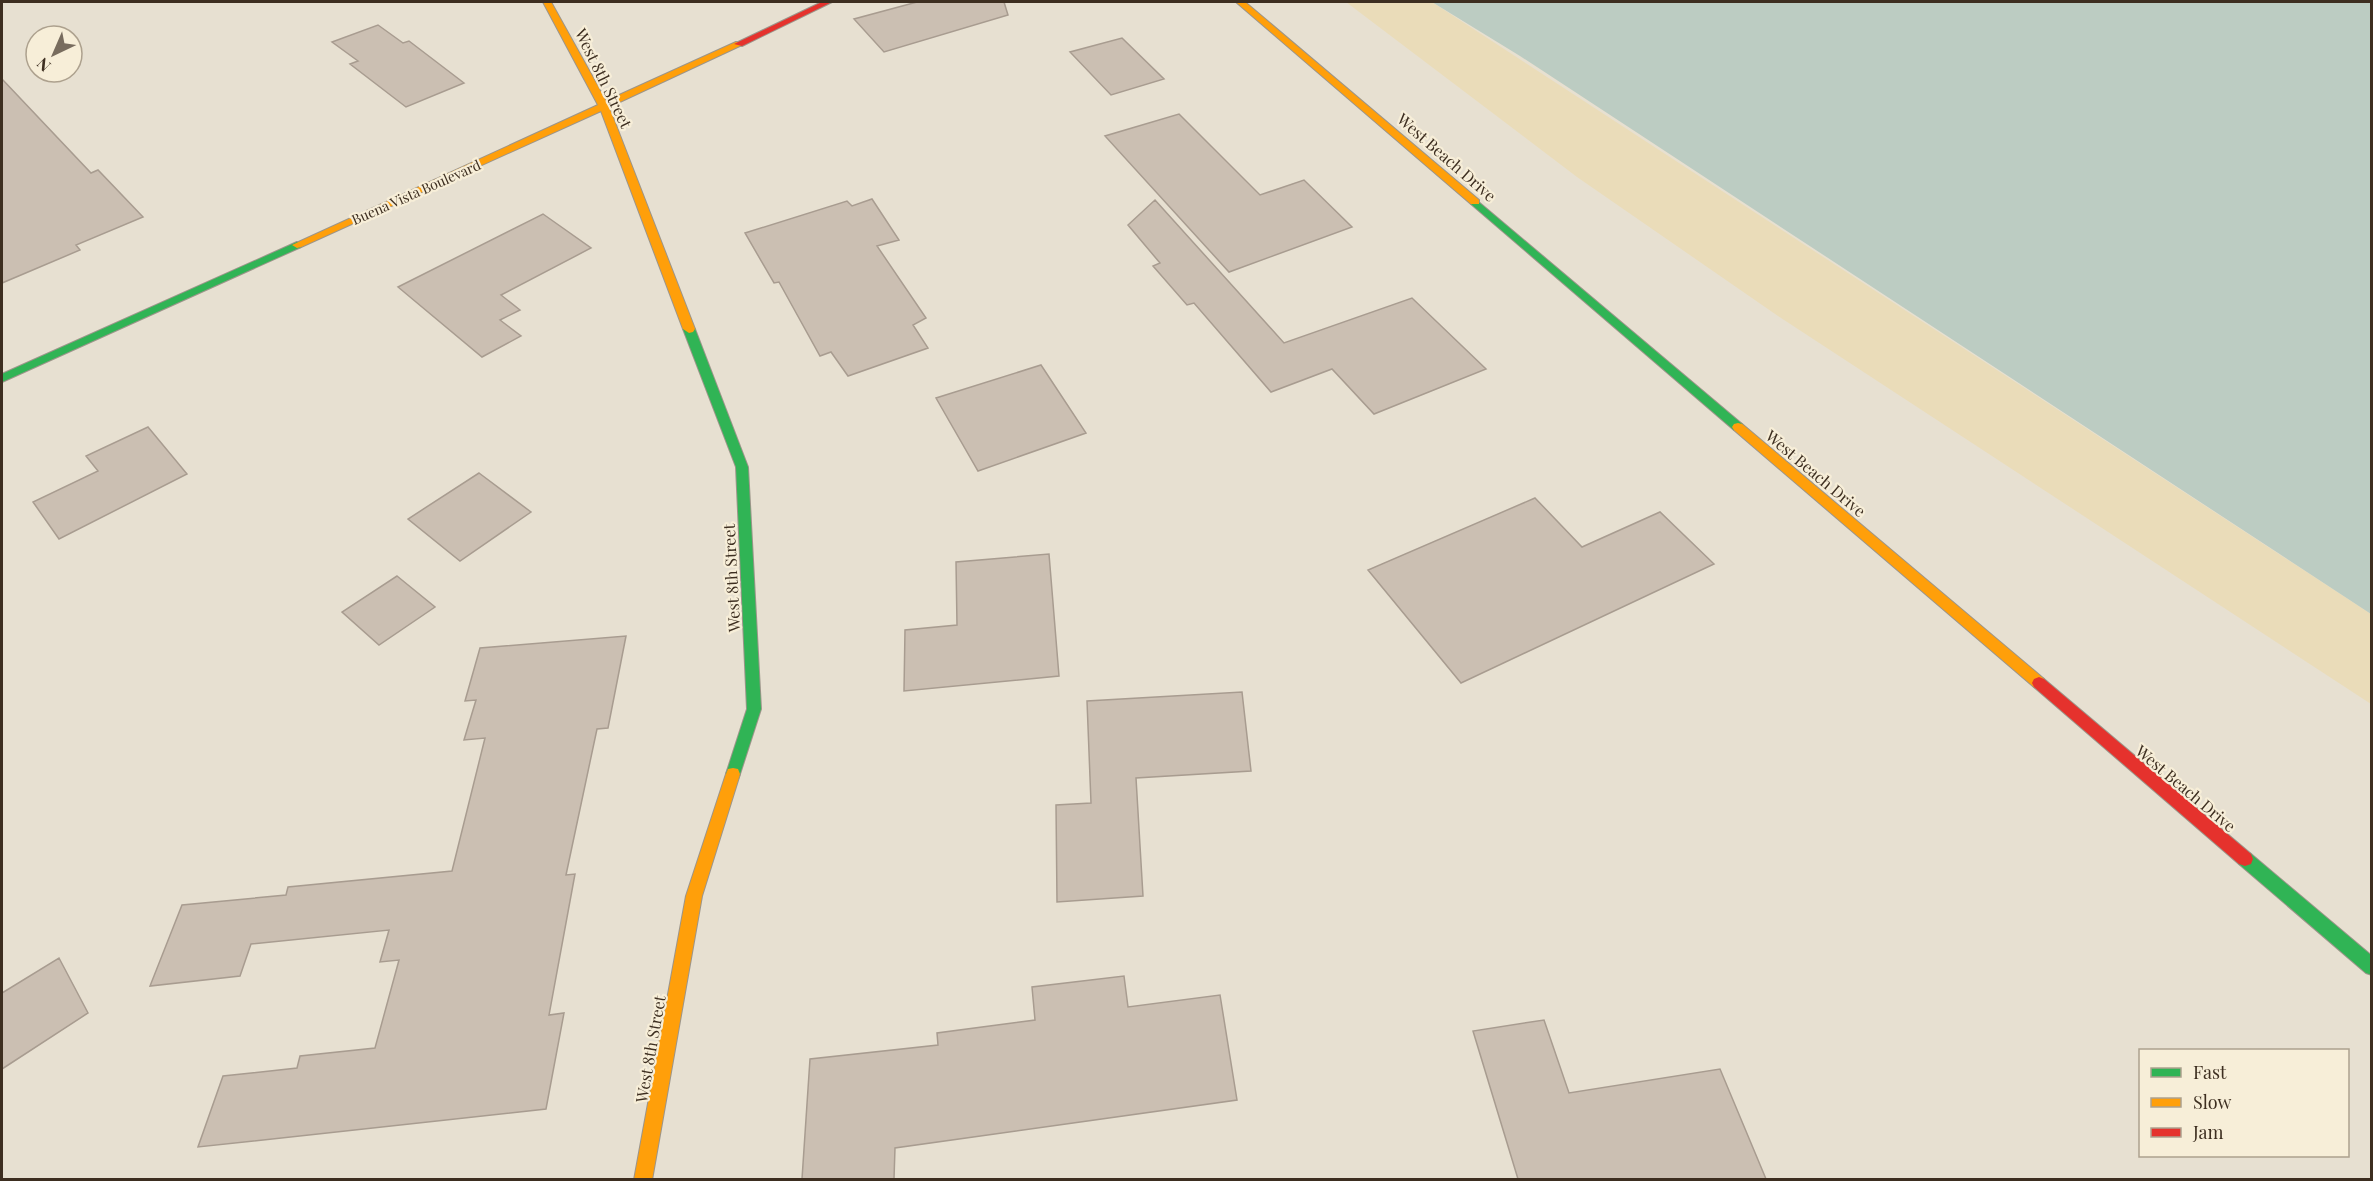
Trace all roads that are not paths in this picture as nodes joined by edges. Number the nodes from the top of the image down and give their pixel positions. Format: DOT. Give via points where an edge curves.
graph roads {
  1 [pos="547,2"];
  2 [pos="828,2"];
  3 [pos="1240,2"];
  4 [pos="604,107"];
  5 [pos="2,378"];
  6 [pos="2372,968"];
  7 [pos="643,1179"];
  1 -- 4 [label="street, West 8th Street"];
  2 -- 4 [label="street, Buena Vista Boulevard"];
  3 -- 6 [label="street, West Beach Drive"];
  4 -- 5 [label="street, Buena Vista Boulevard"];
  4 -- 7 [label="street, West 8th Street" via="742,467 754,708 694,896"];
}
